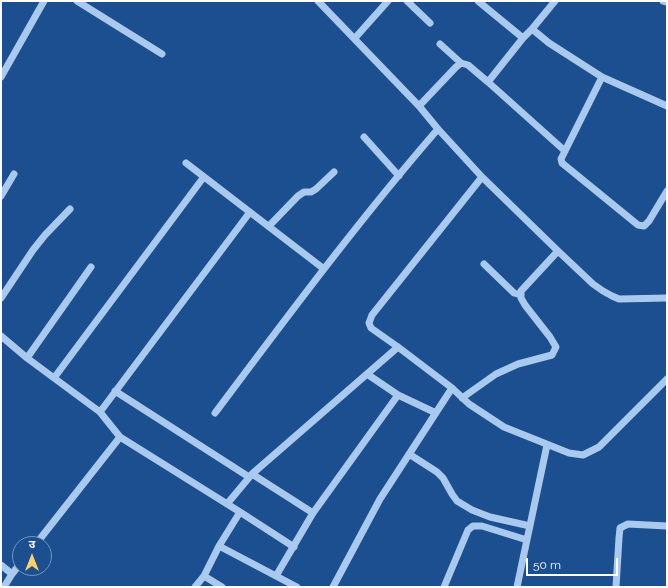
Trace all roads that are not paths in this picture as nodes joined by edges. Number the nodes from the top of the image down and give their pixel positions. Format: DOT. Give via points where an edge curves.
graph roads {
  1 [pos="44,1"];
  2 [pos="77,1"];
  3 [pos="318,1"];
  4 [pos="388,1"];
  5 [pos="406,1"];
  6 [pos="478,1"];
  7 [pos="555,1"];
  8 [pos="663,1"];
  9 [pos="667,2"];
  10 [pos="430,23"];
  11 [pos="532,29"];
  12 [pos="355,38"];
  13 [pos="523,38"];
  14 [pos="440,44"];
  15 [pos="162,54"];
  16 [pos="461,63"];
  17 [pos="1,77"];
  18 [pos="602,77"];
  19 [pos="488,82"];
  20 [pos="667,104"];
  21 [pos="419,106"];
  22 [pos="438,130"];
  23 [pos="364,137"];
  24 [pos="565,151"];
  25 [pos="186,163"];
  26 [pos="334,172"];
  27 [pos="14,174"];
  28 [pos="399,176"];
  29 [pos="482,177"];
  30 [pos="203,178"];
  31 [pos="667,191"];
  32 [pos="1,196"];
  33 [pos="70,209"];
  34 [pos="250,212"];
  35 [pos="269,226"];
  36 [pos="558,251"];
  37 [pos="484,264"];
  38 [pos="91,268"];
  39 [pos="324,269"];
  40 [pos="521,295"];
  41 [pos="1,298"];
  42 [pos="667,298"];
  43 [pos="1,336"];
  44 [pos="398,347"];
  45 [pos="27,358"];
  46 [pos="367,374"];
  47 [pos="54,378"];
  48 [pos="667,379"];
  49 [pos="452,388"];
  50 [pos="115,391"];
  51 [pos="398,395"];
  52 [pos="462,398"];
  53 [pos="100,412"];
  54 [pos="215,413"];
  55 [pos="436,413"];
  56 [pos="120,437"];
  57 [pos="547,445"];
  58 [pos="409,454"];
  59 [pos="251,476"];
  60 [pos="227,504"];
  61 [pos="240,512"];
  62 [pos="313,514"];
  63 [pos="530,526"];
  64 [pos="667,526"];
  65 [pos="42,536"];
  66 [pos="527,540"];
  67 [pos="219,546"];
  68 [pos="294,546"];
  69 [pos="1,565"];
  70 [pos="12,574"];
  71 [pos="204,576"];
  72 [pos="276,576"];
  73 [pos="4,587"];
  74 [pos="196,587"];
  75 [pos="222,587"];
  76 [pos="296,587"];
  77 [pos="333,587"];
  78 [pos="444,587"];
  79 [pos="517,587"];
  80 [pos="616,587"];
  1 -- 17 [label="street"];
  2 -- 15 [label="street"];
  3 -- 12 [label="street"];
  4 -- 12 [label="street"];
  5 -- 10 [label="street"];
  6 -- 13 [label="street"];
  7 -- 11 [label="street"];
  8 -- 9 [label="street"];
  11 -- 13 [label="street"];
  11 -- 18 [label="street"];
  12 -- 21 [label="street"];
  13 -- 19 [label="street"];
  14 -- 16 [label="street"];
  16 -- 19 [label="street" via="468,65"];
  16 -- 21 [label="street"];
  18 -- 20 [label="street"];
  18 -- 24 [label="street"];
  19 -- 24 [label="street"];
  21 -- 22 [label="street"];
  22 -- 28 [label="street"];
  22 -- 29 [label="street"];
  23 -- 28 [label="street"];
  24 -- 31 [label="street" via="562,163 638,225 644,226 649,221"];
  25 -- 30 [label="street"];
  26 -- 35 [label="street" via="316,189 298,196"];
  27 -- 32 [label="street"];
  28 -- 39 [label="street"];
  29 -- 36 [label="street"];
  29 -- 44 [label="street" via="372,315 369,323 371,328"];
  30 -- 34 [label="street"];
  30 -- 47 [label="street"];
  33 -- 41 [label="street" via="33,250"];
  34 -- 35 [label="street"];
  34 -- 50 [label="street"];
  35 -- 39 [label="street"];
  36 -- 40 [label="street" via="521,291"];
  36 -- 42 [label="street" via="593,284 612,296 619,299"];
  37 -- 40 [label="street" via="514,293"];
  38 -- 45 [label="street"];
  39 -- 54 [label="street"];
  40 -- 52 [label="street" via="525,305 556,347 552,355 518,364 496,374"];
  43 -- 45 [label="street"];
  44 -- 46 [label="street"];
  44 -- 49 [label="street"];
  45 -- 47 [label="street"];
  46 -- 51 [label="street"];
  46 -- 59 [label="street"];
  47 -- 53 [label="street"];
  48 -- 57 [label="street" via="599,447 583,455"];
  49 -- 52 [label="street"];
  49 -- 55 [label="street"];
  50 -- 53 [label="street"];
  50 -- 59 [label="street"];
  51 -- 55 [label="street"];
  51 -- 62 [label="street"];
  52 -- 57 [label="street" via="504,427"];
  53 -- 56 [label="street"];
  55 -- 58 [label="street"];
  56 -- 60 [label="street"];
  56 -- 65 [label="street"];
  57 -- 63 [label="street"];
  58 -- 63 [label="street" via="437,472 457,501 472,510"];
  58 -- 77 [label="street" via="380,499"];
  59 -- 60 [label="street"];
  59 -- 62 [label="street"];
  60 -- 61 [label="street"];
  61 -- 67 [label="street"];
  61 -- 68 [label="street"];
  62 -- 68 [label="street"];
  63 -- 66 [label="street"];
  64 -- 80 [label="street" via="628,524 620,528"];
  66 -- 78 [label="street" via="482,526 473,526 468,530"];
  66 -- 79 [label="street"];
  67 -- 71 [label="street"];
  67 -- 72 [label="street"];
  68 -- 72 [label="street"];
  69 -- 70 [label="street"];
  70 -- 73 [label="street"];
  71 -- 74 [label="street"];
  71 -- 75 [label="street"];
  72 -- 76 [label="street"];
}
